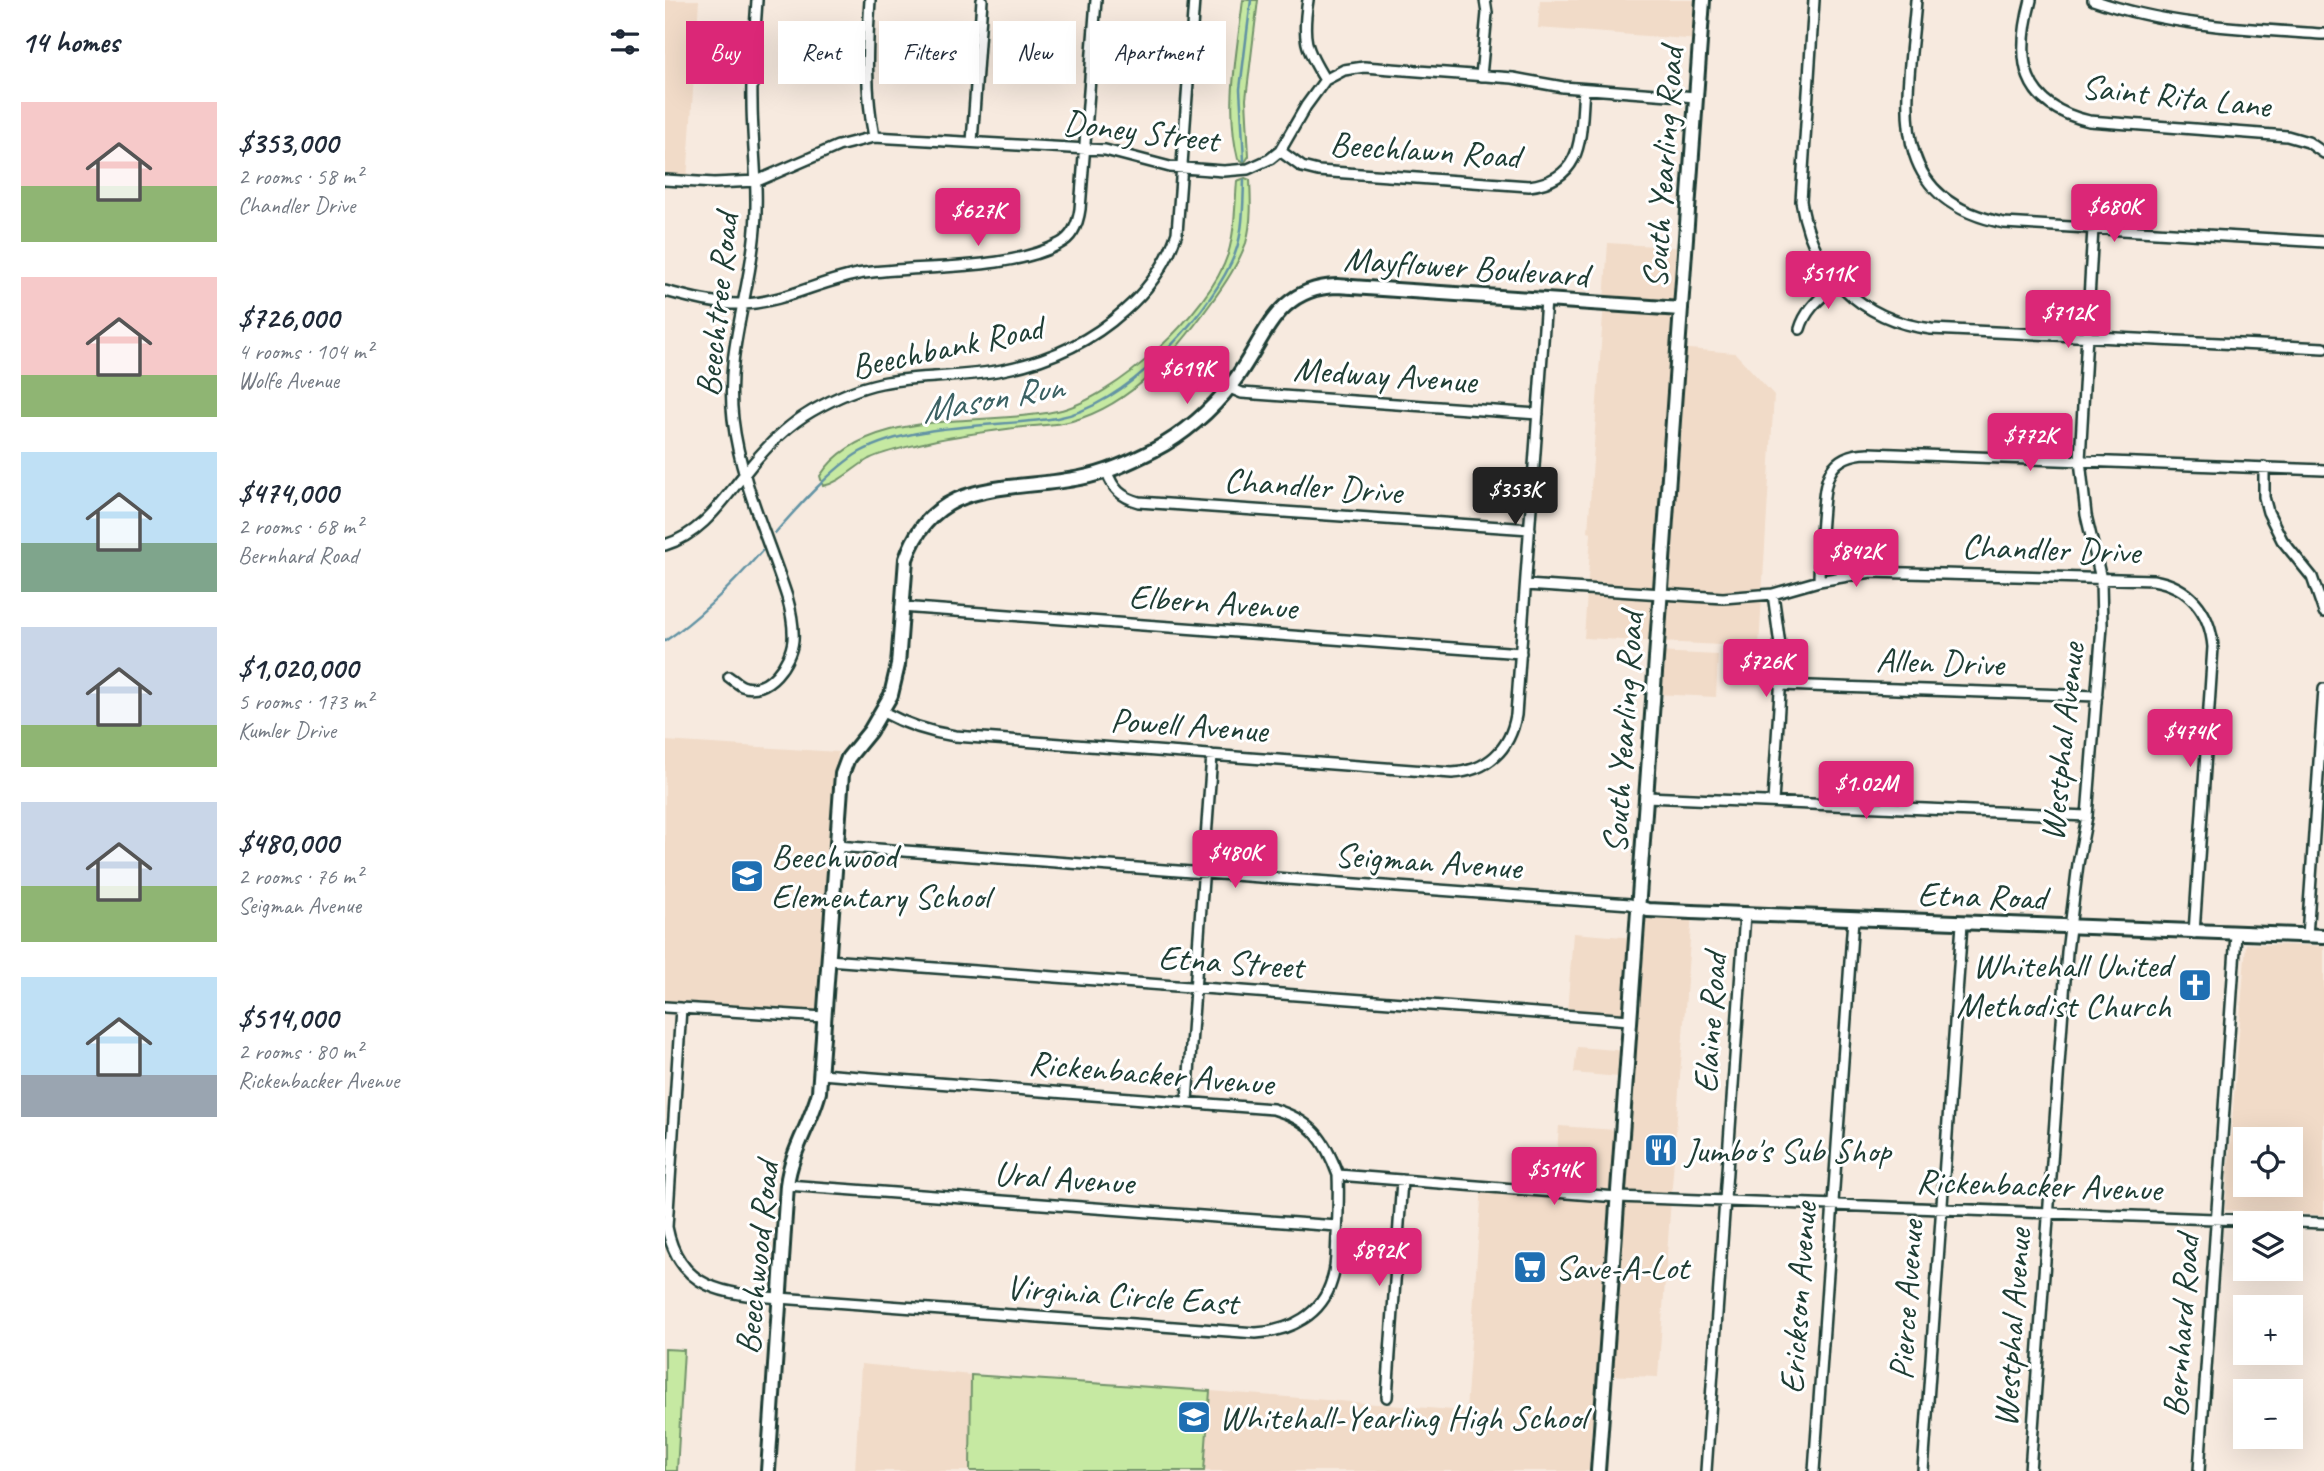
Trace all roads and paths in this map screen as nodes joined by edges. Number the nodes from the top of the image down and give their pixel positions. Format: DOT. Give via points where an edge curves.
graph roads {
  1 [pos="757,0"];
  2 [pos="870,0"];
  3 [pos="982,0"];
  4 [pos="1096,0"];
  5 [pos="1194,0"];
  6 [pos="1308,0"];
  7 [pos="1485,0"];
  8 [pos="1703,0"];
  9 [pos="1814,0"];
  10 [pos="1916,0"];
  11 [pos="2031,0"];
  12 [pos="2093,0"];
  13 [pos="2324,34"];
  14 [pos="1481,76"];
  15 [pos="1325,80"];
  16 [pos="1584,89"];
  17 [pos="1696,97"];
  18 [pos="874,137"];
  19 [pos="972,142"];
  20 [pos="1085,149"];
  21 [pos="1280,151"];
  22 [pos="2324,153"];
  23 [pos="1182,168"];
  24 [pos="665,180"];
  25 [pos="757,181"];
  26 [pos="2093,228"];
  27 [pos="2324,242"];
  28 [pos="1837,283"];
  29 [pos="665,291"];
  30 [pos="1546,300"];
  31 [pos="743,304"];
  32 [pos="1681,309"];
  33 [pos="1800,329"];
  34 [pos="2086,337"];
  35 [pos="2324,348"];
  36 [pos="1230,388"];
  37 [pos="1538,414"];
  38 [pos="2081,460"];
  39 [pos="2264,467"];
  40 [pos="2324,470"];
  41 [pos="1107,472"];
  42 [pos="744,474"];
  43 [pos="1529,529"];
  44 [pos="665,545"];
  45 [pos="2101,579"];
  46 [pos="1819,581"];
  47 [pos="1526,585"];
  48 [pos="1773,594"];
  49 [pos="1661,595"];
  50 [pos="901,607"];
  51 [pos="2324,612"];
  52 [pos="1521,653"];
  53 [pos="729,677"];
  54 [pos="1781,684"];
  55 [pos="2324,689"];
  56 [pos="2097,696"];
  57 [pos="883,712"];
  58 [pos="1212,755"];
  59 [pos="1646,797"];
  60 [pos="1773,802"];
  61 [pos="2087,816"];
  62 [pos="836,846"];
  63 [pos="1204,873"];
  64 [pos="1638,907"];
  65 [pos="1745,914"];
  66 [pos="1853,919"];
  67 [pos="1962,923"];
  68 [pos="2070,928"];
  69 [pos="2194,933"];
  70 [pos="2236,934"];
  71 [pos="2307,936"];
  72 [pos="2324,936"];
  73 [pos="828,960"];
  74 [pos="1196,988"];
  75 [pos="665,1007"];
  76 [pos="681,1008"];
  77 [pos="824,1017"];
  78 [pos="1630,1020"];
  79 [pos="821,1074"];
  80 [pos="1187,1101"];
  81 [pos="1338,1175"];
  82 [pos="1402,1180"];
  83 [pos="787,1185"];
  84 [pos="1617,1197"];
  85 [pos="1725,1201"];
  86 [pos="1833,1205"];
  87 [pos="1941,1210"];
  88 [pos="2048,1213"];
  89 [pos="2217,1220"];
  90 [pos="2324,1223"];
  91 [pos="1337,1226"];
  92 [pos="779,1298"];
  93 [pos="1387,1397"];
  94 [pos="768,1471"];
  95 [pos="1598,1471"];
  96 [pos="1706,1471"];
  97 [pos="1814,1471"];
  98 [pos="1923,1471"];
  99 [pos="2030,1471"];
  100 [pos="2199,1471"];
  1 -- 25 [label="street, Beechtree Road" via="752,101"];
  2 -- 18 [label="street" via="866,59"];
  3 -- 19 [label="street"];
  4 -- 20 [label="street"];
  5 -- 23 [label="street, Beechbank Road"];
  6 -- 15 [label="street" via="1305,43"];
  7 -- 14 [label="street"];
  8 -- 17 [label="street, South Yearling Road"];
  9 -- 28 [label="street" via="1801,201 1814,248"];
  10 -- 26 [label="street" via="1908,133 1928,183 1962,211 1982,218"];
  11 -- 22 [label="street, Saint Rita Lane" via="2022,43 2026,71 2050,106 2089,121 2287,136"];
  12 -- 13 [label="street" via="2197,25"];
  14 -- 15 [label="street" via="1364,67"];
  14 -- 16 [label="street"];
  15 -- 21 [label="street, Doney Street"];
  16 -- 17 [label="street"];
  16 -- 21 [label="street, Beechlawn Road" via="1576,155 1562,174 1541,185 1318,171"];
  17 -- 32 [label="street, South Yearling Road"];
  18 -- 19 [label="street, Doney Street"];
  18 -- 25 [label="street, Doney Street" via="838,146"];
  19 -- 20 [label="street, Doney Street"];
  20 -- 23 [label="street, Doney Street"];
  20 -- 31 [label="street" via="1079,218 1071,234 1056,246 1027,257 985,263 863,273 782,298"];
  21 -- 23 [label="street, Doney Street" via="1248,169"];
  23 -- 42 [label="street, Beechbank Road" via="1177,233 1164,263 1130,306 1088,339 1040,361 1001,371 880,383 855,391 789,427"];
  24 -- 25 [label="street, Doney Street"];
  25 -- 31 [label="street, Beechtree Road" via="754,248"];
  26 -- 27 [label="street"];
  26 -- 34 [label="street, Westphal Avenue"];
  28 -- 33 [label="street" via="1811,307"];
  28 -- 34 [label="street" via="1871,309 1915,327"];
  29 -- 31 [label="street"];
  30 -- 32 [label="street, Mayflower Boulevard"];
  30 -- 36 [label="street, Mayflower Boulevard" via="1337,286 1311,289 1278,311"];
  30 -- 37 [label="street"];
  31 -- 42 [label="street, Beechtree Road" via="731,362 731,392"];
  32 -- 49 [label="street, South Yearling Road"];
  34 -- 35 [label="street"];
  34 -- 38 [label="street, Westphal Avenue"];
  36 -- 37 [label="street, Medway Avenue" via="1242,393"];
  36 -- 41 [label="street, Mayflower Boulevard" via="1159,447"];
  37 -- 43 [label="street"];
  38 -- 39 [label="street"];
  38 -- 45 [label="street, Westphal Avenue" via="2086,515"];
  38 -- 46 [label="street" via="1850,455 1838,462 1826,479"];
  39 -- 40 [label="street"];
  39 -- 51 [label="street" via="2267,512 2312,577"];
  41 -- 43 [label="street, Chandler Drive" via="1122,496 1139,502"];
  41 -- 50 [label="street, Mayflower Boulevard" via="977,491 952,500 923,525 911,544"];
  42 -- 44 [label="street, Beechbank Road" via="702,525"];
  42 -- 53 [label="street, Beechtree Road" via="787,597 793,643 780,671 765,684 742,686"];
  43 -- 47 [label="street"];
  45 -- 46 [label="street, Chandler Drive" via="1896,571"];
  45 -- 56 [label="street, Westphal Avenue"];
  45 -- 69 [label="street, Chandler Drive" via="2165,582 2195,600 2209,622 2213,647"];
  46 -- 48 [label="street, Chandler Drive"];
  47 -- 49 [label="street, Chandler Drive"];
  47 -- 52 [label="street"];
  48 -- 49 [label="street, Chandler Drive"];
  48 -- 54 [label="street"];
  49 -- 59 [label="street, South Yearling Road"];
  50 -- 52 [label="street, Elbern Avenue"];
  50 -- 57 [label="street, Mayflower Boulevard" via="896,679"];
  52 -- 58 [label="street, Powell Avenue" via="1509,740 1492,760 1473,770 1452,773"];
  54 -- 56 [label="street, Allen Drive"];
  54 -- 60 [label="street"];
  55 -- 71 [label="street"];
  56 -- 61 [label="street, Westphal Avenue"];
  57 -- 58 [label="street, Powell Avenue" via="907,725 955,736"];
  57 -- 62 [label="street, Mayflower Boulevard" via="848,758 842,774"];
  58 -- 63 [label="street"];
  59 -- 60 [label="street"];
  59 -- 64 [label="street, South Yearling Road"];
  60 -- 61 [label="street"];
  61 -- 68 [label="street, Westphal Avenue"];
  62 -- 63 [label="street, Seigman Avenue"];
  62 -- 73 [label="street, Beechwood Road"];
  63 -- 64 [label="street, Seigman Avenue"];
  63 -- 74 [label="street"];
  64 -- 65 [label="street, Etna Road"];
  64 -- 78 [label="street, South Yearling Road"];
  65 -- 66 [label="street, Etna Road"];
  65 -- 85 [label="street, Elaine Road"];
  66 -- 67 [label="street, Etna Road"];
  66 -- 86 [label="street, Erickson Avenue"];
  67 -- 68 [label="street, Etna Road"];
  67 -- 87 [label="street, Pierce Avenue"];
  68 -- 69 [label="street, Etna Road"];
  68 -- 88 [label="street, Westphal Avenue"];
  69 -- 70 [label="street, Etna Road"];
  70 -- 71 [label="street, Etna Road"];
  70 -- 89 [label="street, Bernhard Road"];
  71 -- 72 [label="street, Etna Road"];
  73 -- 74 [label="street, Etna Street"];
  73 -- 77 [label="street, Beechwood Road"];
  74 -- 78 [label="street, Etna Street"];
  74 -- 80 [label="street"];
  75 -- 76 [label="street"];
  76 -- 77 [label="street"];
  76 -- 92 [label="street, Virginia Circle East" via="667,1219 672,1245 679,1262 706,1286"];
  77 -- 79 [label="street, Beechwood Road"];
  78 -- 84 [label="street, South Yearling Road"];
  79 -- 80 [label="street, Rickenbacker Avenue"];
  79 -- 83 [label="street, Beechwood Road" via="815,1110 792,1157"];
  80 -- 81 [label="street, Rickenbacker Avenue" via="1262,1108 1297,1118 1324,1142"];
  81 -- 82 [label="street, Rickenbacker Avenue"];
  81 -- 91 [label="street, Virginia Circle East"];
  82 -- 84 [label="street, Rickenbacker Avenue"];
  82 -- 93 [label="street"];
  83 -- 91 [label="street, Ural Avenue"];
  83 -- 92 [label="street, Beechwood Road"];
  84 -- 85 [label="street, Rickenbacker Avenue"];
  84 -- 95 [label="street, South Yearling Road"];
  85 -- 86 [label="street, Rickenbacker Avenue"];
  85 -- 96 [label="street, Elaine Road"];
  86 -- 87 [label="street, Rickenbacker Avenue"];
  86 -- 97 [label="street, Erickson Avenue"];
  87 -- 88 [label="street, Rickenbacker Avenue"];
  87 -- 98 [label="street, Pierce Avenue"];
  88 -- 89 [label="street, Rickenbacker Avenue"];
  88 -- 99 [label="street, Westphal Avenue"];
  89 -- 90 [label="street, Rickenbacker Avenue"];
  89 -- 100 [label="street, Bernhard Road"];
  91 -- 92 [label="street, Virginia Circle East" via="1333,1279 1321,1302 1293,1326 1272,1332"];
  92 -- 94 [label="street, Beechwood Road"];
}
